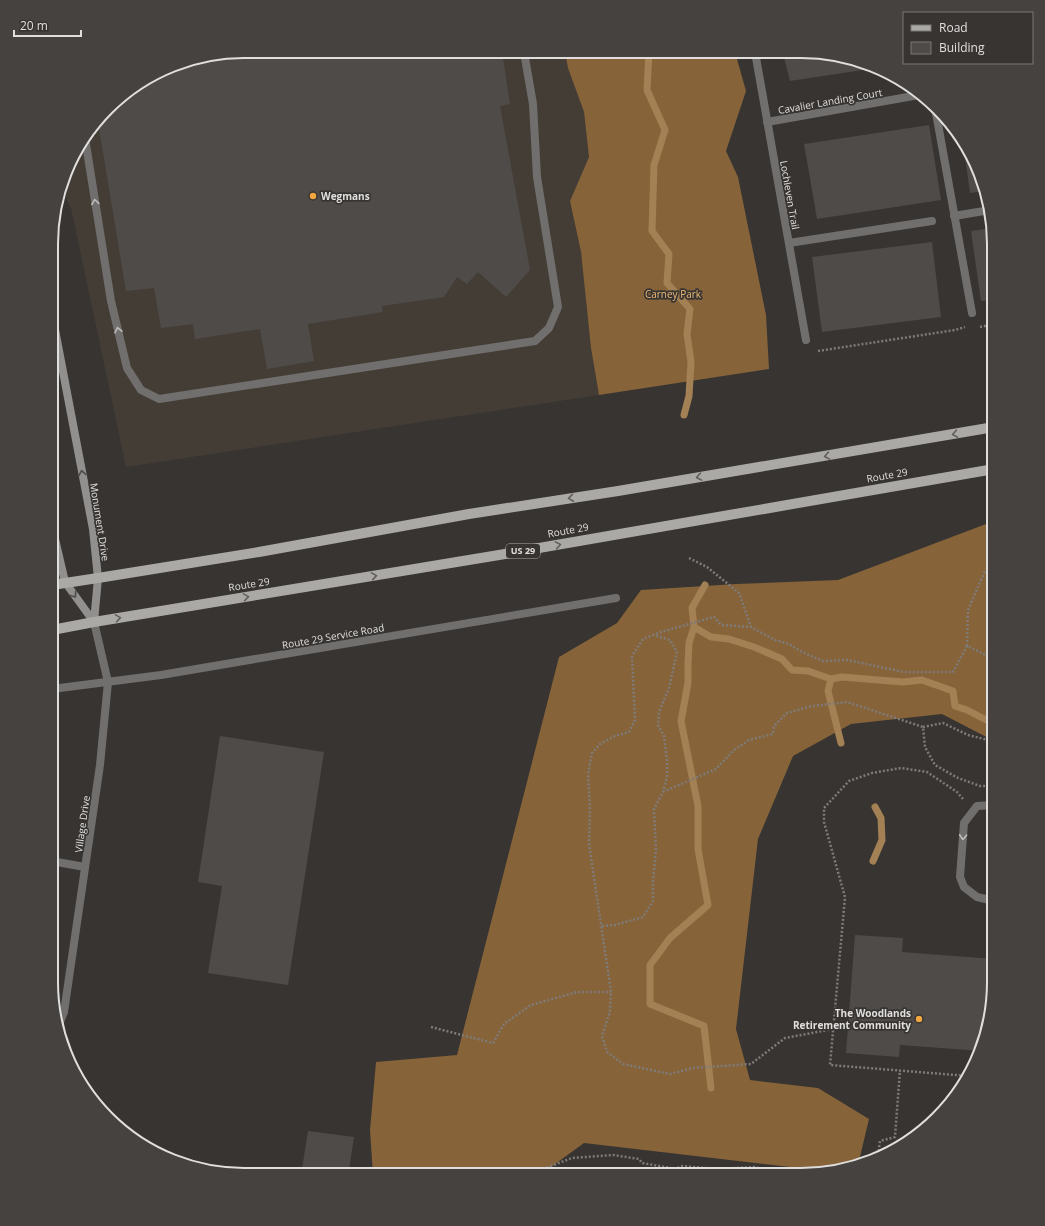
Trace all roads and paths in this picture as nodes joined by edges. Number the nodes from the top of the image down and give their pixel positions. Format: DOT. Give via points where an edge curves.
graph roads {
  1 [pos="525,58"];
  2 [pos="756,58"];
  3 [pos="914,96"];
  4 [pos="937,116"];
  5 [pos="767,122"];
  6 [pos="86,146"];
  7 [pos="984,211"];
  8 [pos="954,216"];
  9 [pos="932,221"];
  10 [pos="789,243"];
  11 [pos="972,313"];
  12 [pos="987,325"];
  13 [pos="966,326"];
  14 [pos="978,327"];
  15 [pos="806,340"];
  16 [pos="58,345"];
  17 [pos="987,428"];
  18 [pos="987,470"];
  19 [pos="58,548"];
  20 [pos="689,558"];
  21 [pos="987,570"];
  22 [pos="98,578"];
  23 [pos="65,582"];
  24 [pos="58,583"];
  25 [pos="616,598"];
  26 [pos="94,622"];
  27 [pos="751,627"];
  28 [pos="58,629"];
  29 [pos="654,635"];
  30 [pos="967,646"];
  31 [pos="987,656"];
  32 [pos="108,682"];
  33 [pos="58,688"];
  34 [pos="923,727"];
  35 [pos="987,740"];
  36 [pos="987,786"];
  37 [pos="663,792"];
  38 [pos="987,805"];
  39 [pos="974,809"];
  40 [pos="58,862"];
  41 [pos="85,867"];
  42 [pos="987,899"];
  43 [pos="602,926"];
  44 [pos="611,992"];
  45 [pos="62,1017"];
  46 [pos="431,1027"];
  47 [pos="833,1029"];
  48 [pos="900,1070"];
  49 [pos="962,1075"];
  50 [pos="879,1151"];
  51 [pos="546,1168"];
  52 [pos="670,1168"];
  53 [pos="678,1168"];
  54 [pos="718,1168"];
  55 [pos="718,1168"];
  56 [pos="758,1168"];
  1 -- 6 [label="street, one-way" via="533,104 537,177 558,307 549,328 535,341 159,399 140,390 127,368 111,301"];
  2 -- 5 [label="street, Lochleven Trail"];
  3 -- 5 [label="street, Cavalier Landing Court"];
  4 -- 8 [label="street"];
  5 -- 10 [label="street, Lochleven Trail"];
  7 -- 8 [label="street"];
  8 -- 11 [label="street"];
  9 -- 10 [label="street"];
  10 -- 15 [label="street, Lochleven Trail"];
  12 -- 14 [label="path"];
  13 -- 15 [label="path" via="956,330 816,351"];
  22 -- 16 [label="main road, Monument Drive, one-way" via="93,529"];
  17 -- 22 [label="main road, one-way"];
  26 -- 18 [label="main road, Route 29 / US 29, one-way"];
  19 -- 23 [label="main road"];
  20 -- 27 [label="path" via="707,567 739,593"];
  21 -- 30 [label="path" via="968,610"];
  22 -- 23 [label="main road"];
  22 -- 26 [label="main road, Monument Drive"];
  23 -- 24 [label="main road"];
  23 -- 26 [label="main road, one-way"];
  25 -- 32 [label="street, Route 29 Service Road"];
  26 -- 28 [label="main road, Route 29 / US 29"];
  26 -- 32 [label="street, Village Drive"];
  27 -- 29 [label="path" via="722,625 714,617"];
  27 -- 30 [label="path" via="823,661 847,660 904,672 954,672"];
  29 -- 37 [label="path" via="670,640 677,652 669,688 659,712 658,725 664,736 668,777"];
  29 -- 43 [label="path" via="643,639 632,656 635,720 629,732 600,744 592,753 588,774 590,844"];
  30 -- 31 [label="path"];
  32 -- 33 [label="street, Route 29 Service Road"];
  32 -- 41 [label="street, Village Drive" via="100,765"];
  34 -- 35 [label="path" via="943,723 968,735"];
  34 -- 36 [label="path" via="925,747 935,765 958,778"];
  34 -- 37 [label="path" via="847,702 812,706 787,713 774,726 773,734 749,740 734,750 716,769"];
  37 -- 43 [label="path" via="654,809 656,850 653,901 644,917"];
  38 -- 39 [label="street"];
  39 -- 42 [label="street, one-way" via="964,823 960,877 964,887 977,897"];
  39 -- 47 [label="path" via="957,792 928,772 901,768 872,773 849,781 824,808 824,822 845,897"];
  40 -- 41 [label="street"];
  41 -- 45 [label="street, Village Drive"];
  43 -- 44 [label="path"];
  44 -- 46 [label="path" via="577,992 531,1005 504,1024 493,1043"];
  44 -- 47 [label="path" via="610,1011 602,1036 606,1052 623,1064 670,1074 693,1068 751,1064 785,1038"];
  47 -- 48 [label="path" via="830,1065"];
  48 -- 49 [label="path"];
  48 -- 50 [label="path" via="895,1138 880,1141"];
  51 -- 52 [label="path" via="572,1158 613,1155 639,1158 642,1163"];
  53 -- 54 [label="path"];
  55 -- 56 [label="path"];
}
